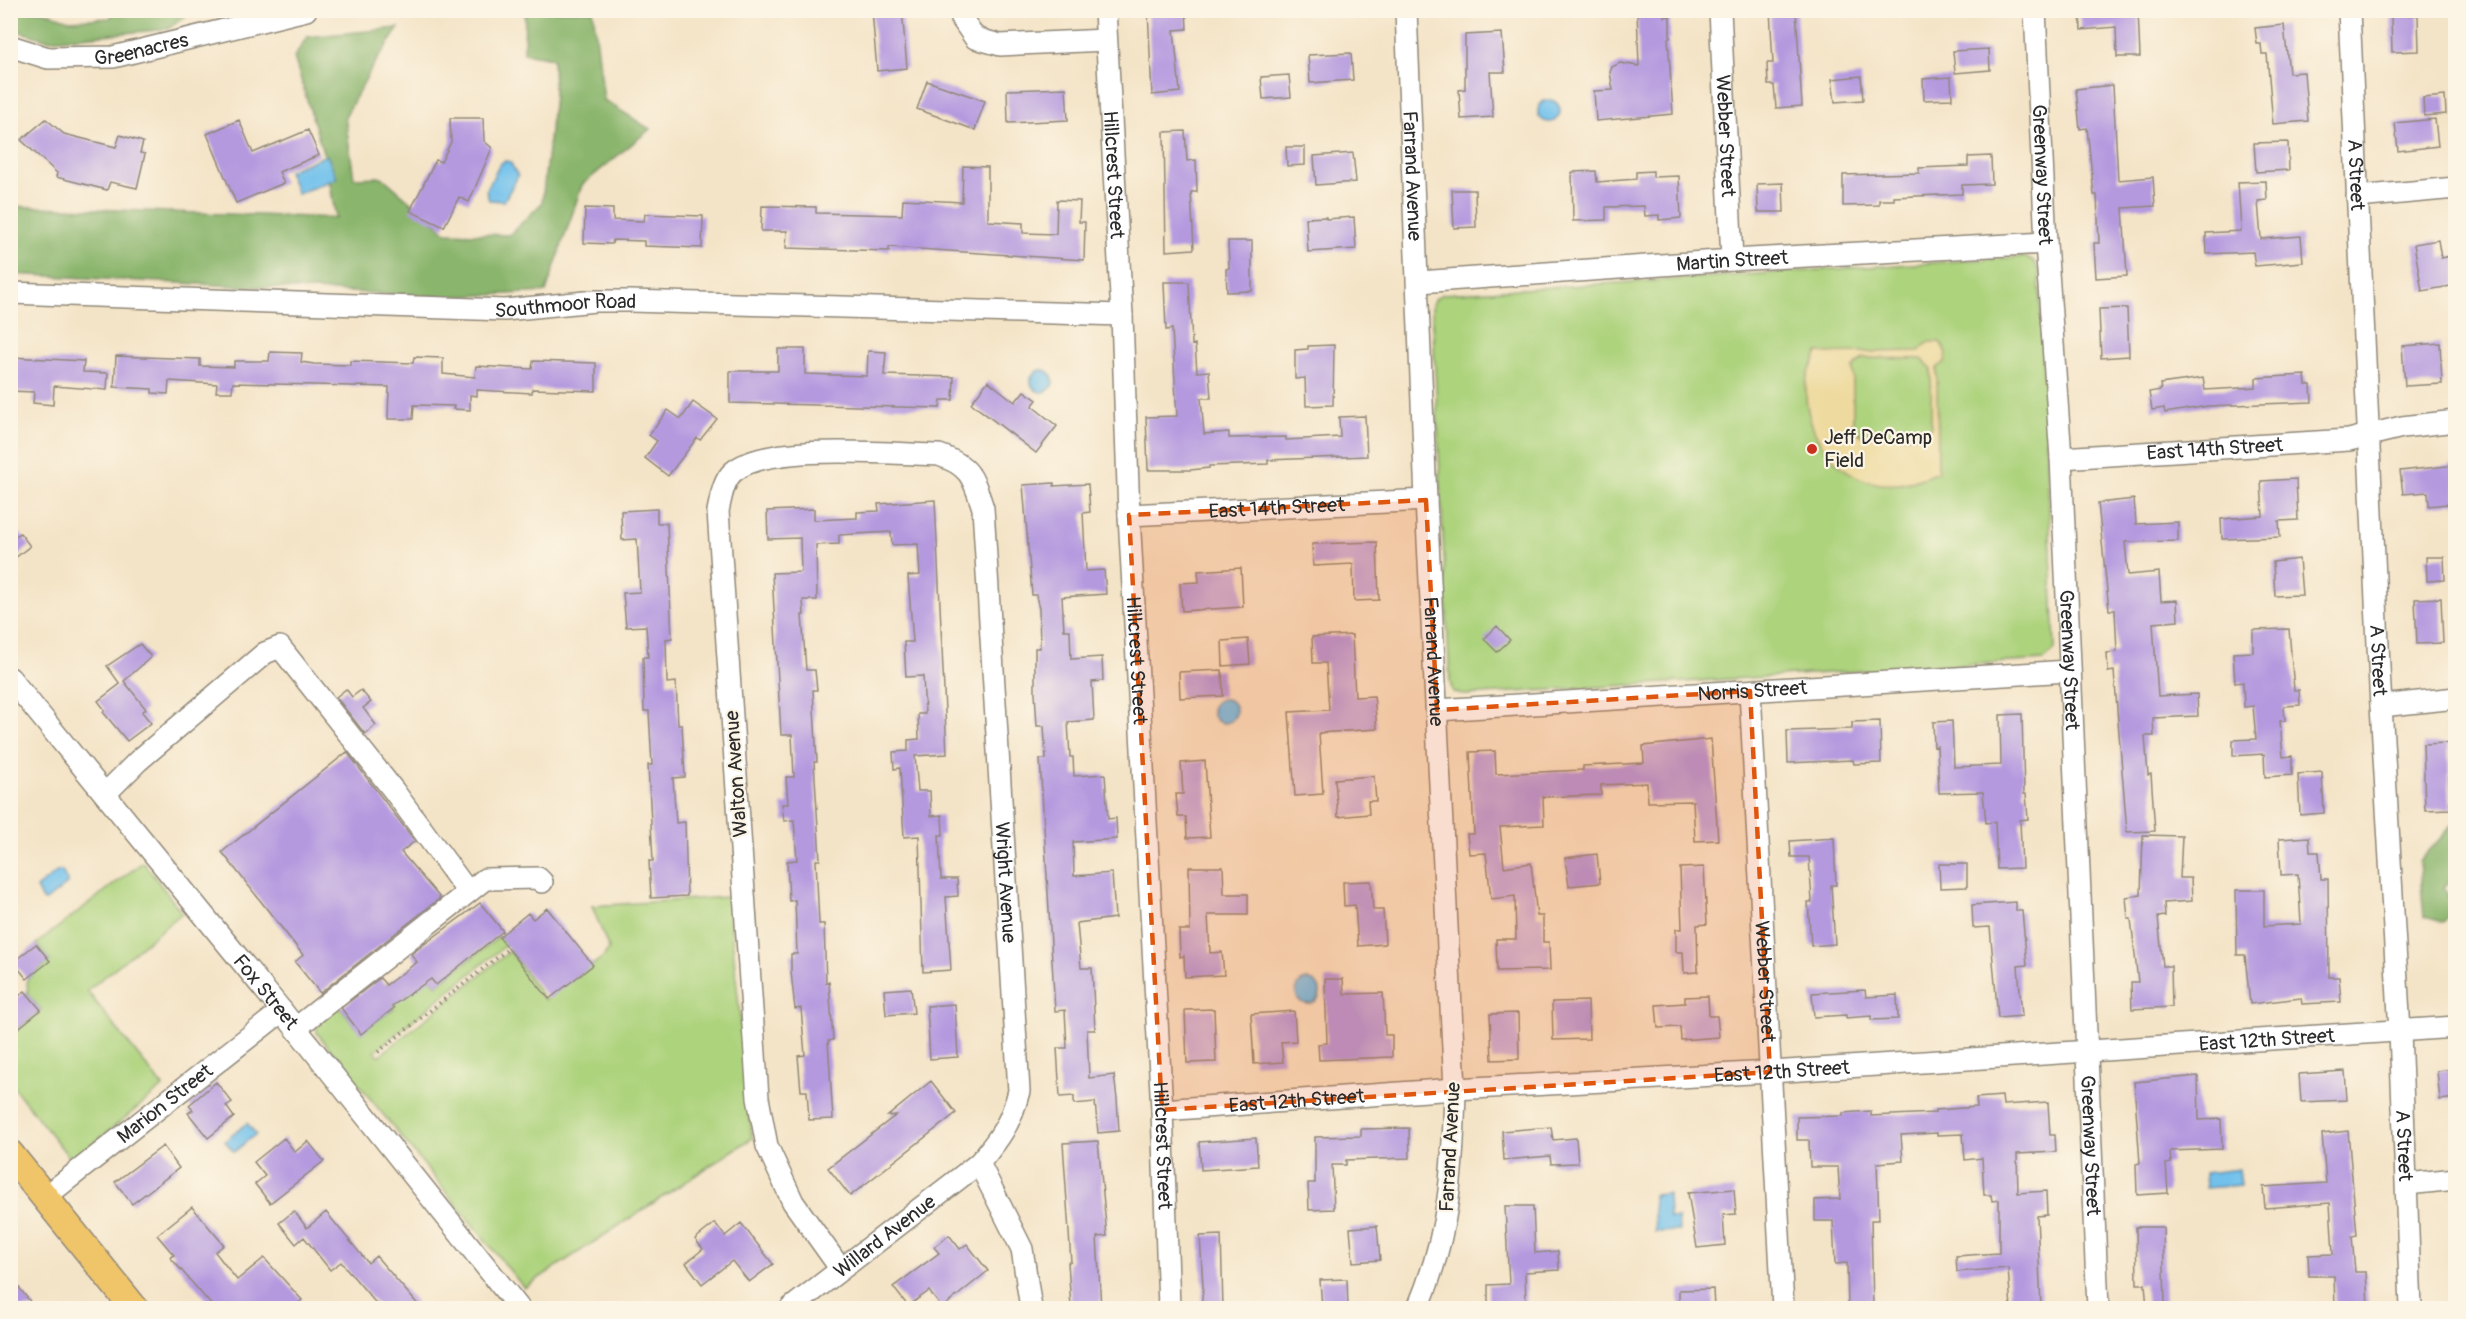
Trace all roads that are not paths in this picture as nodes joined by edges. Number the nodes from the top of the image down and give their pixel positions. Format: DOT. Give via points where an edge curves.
graph roads {
  1 [pos="306,10"];
  2 [pos="962,10"];
  3 [pos="1105,10"];
  4 [pos="1406,10"];
  5 [pos="1720,10"];
  6 [pos="2034,10"];
  7 [pos="2349,10"];
  8 [pos="1106,40"];
  9 [pos="10,46"];
  10 [pos="2456,188"];
  11 [pos="2357,197"];
  12 [pos="2046,243"];
  13 [pos="1732,260"];
  14 [pos="1419,282"];
  15 [pos="10,293"];
  16 [pos="1122,315"];
  17 [pos="2456,421"];
  18 [pos="2367,434"];
  19 [pos="939,454"];
  20 [pos="2061,458"];
  21 [pos="1426,500"];
  22 [pos="1129,515"];
  23 [pos="2068,671"];
  24 [pos="10,678"];
  25 [pos="1750,691"];
  26 [pos="2456,698"];
  27 [pos="2381,706"];
  28 [pos="1437,710"];
  29 [pos="105,794"];
  30 [pos="542,882"];
  31 [pos="468,892"];
  32 [pos="282,1011"];
  33 [pos="2456,1026"];
  34 [pos="296,1028"];
  35 [pos="2400,1032"];
  36 [pos="2085,1052"];
  37 [pos="1770,1072"];
  38 [pos="1455,1089"];
  39 [pos="1162,1110"];
  40 [pos="10,1154"];
  41 [pos="978,1163"];
  42 [pos="2456,1179"];
  43 [pos="2407,1184"];
  44 [pos="45,1197"];
  45 [pos="840,1268"];
  46 [pos="134,1308"];
  47 [pos="519,1308"];
  48 [pos="791,1308"];
  49 [pos="1031,1308"];
  50 [pos="1169,1308"];
  51 [pos="1418,1308"];
  52 [pos="1782,1308"];
  53 [pos="2097,1308"];
  54 [pos="2411,1308"];
  1 -- 9 [label="street, Greenacres" via="113,57 48,58"];
  2 -- 8 [label="street" via="962,19 975,38 1000,45"];
  3 -- 8 [label="street, Hillcrest Street"];
  4 -- 14 [label="street, Farrand Avenue"];
  5 -- 13 [label="street, Webber Street"];
  6 -- 12 [label="street, Greenway Street"];
  7 -- 11 [label="street, A Street"];
  8 -- 16 [label="street, Hillcrest Street"];
  10 -- 11 [label="street"];
  11 -- 18 [label="street, A Street"];
  12 -- 13 [label="street, Martin Street"];
  12 -- 20 [label="street, Greenway Street"];
  13 -- 14 [label="street, Martin Street"];
  14 -- 21 [label="street, Farrand Avenue"];
  15 -- 16 [label="street, Southmoor Road" via="505,310 630,301"];
  16 -- 22 [label="street, Hillcrest Street"];
  17 -- 18 [label="street, East 14th Street"];
  18 -- 20 [label="street, East 14th Street" via="2349,440"];
  18 -- 27 [label="street, A Street"];
  19 -- 41 [label="street, Wright Avenue" via="972,474 983,508 1016,1027 1019,1091 1012,1118"];
  19 -- 45 [label="street, Walton Avenue" via="774,455 746,463 731,474 718,511 758,1098 767,1146 793,1202"];
  20 -- 23 [label="street, Greenway Street"];
  21 -- 22 [label="street, East 14th Street"];
  21 -- 28 [label="street, Farrand Avenue"];
  22 -- 39 [label="street, Hillcrest Street"];
  23 -- 25 [label="street, Norris Street"];
  23 -- 36 [label="street, Greenway Street"];
  24 -- 29 [label="street, Fox Street"];
  25 -- 28 [label="street, Norris Street"];
  25 -- 37 [label="street, Webber Street"];
  26 -- 27 [label="street"];
  27 -- 35 [label="street, A Street"];
  28 -- 38 [label="street, Farrand Avenue"];
  29 -- 31 [label="street" via="256,661 279,647 394,791"];
  29 -- 32 [label="street, Fox Street"];
  30 -- 31 [label="street" via="538,878 485,879"];
  31 -- 34 [label="street"];
  32 -- 34 [label="street, Fox Street"];
  32 -- 44 [label="street, Marion Street"];
  33 -- 35 [label="street, East 12th Street"];
  34 -- 47 [label="street, Fox Street"];
  35 -- 36 [label="street, East 12th Street"];
  35 -- 43 [label="street, A Street"];
  36 -- 37 [label="street, East 12th Street"];
  36 -- 53 [label="street, Greenway Street"];
  37 -- 38 [label="street, East 12th Street"];
  37 -- 52 [label="street, Webber Street"];
  38 -- 39 [label="street, East 12th Street"];
  38 -- 51 [label="street, Farrand Avenue" via="1452,1177 1445,1225 1433,1273"];
  39 -- 50 [label="street, Hillcrest Street"];
  40 -- 44 [label="main road"];
  41 -- 45 [label="street, Willard Avenue"];
  41 -- 49 [label="street" via="1022,1249"];
  42 -- 43 [label="street"];
  43 -- 54 [label="street, A Street"];
  44 -- 46 [label="main road"];
  45 -- 48 [label="street, Willard Avenue"];
}
